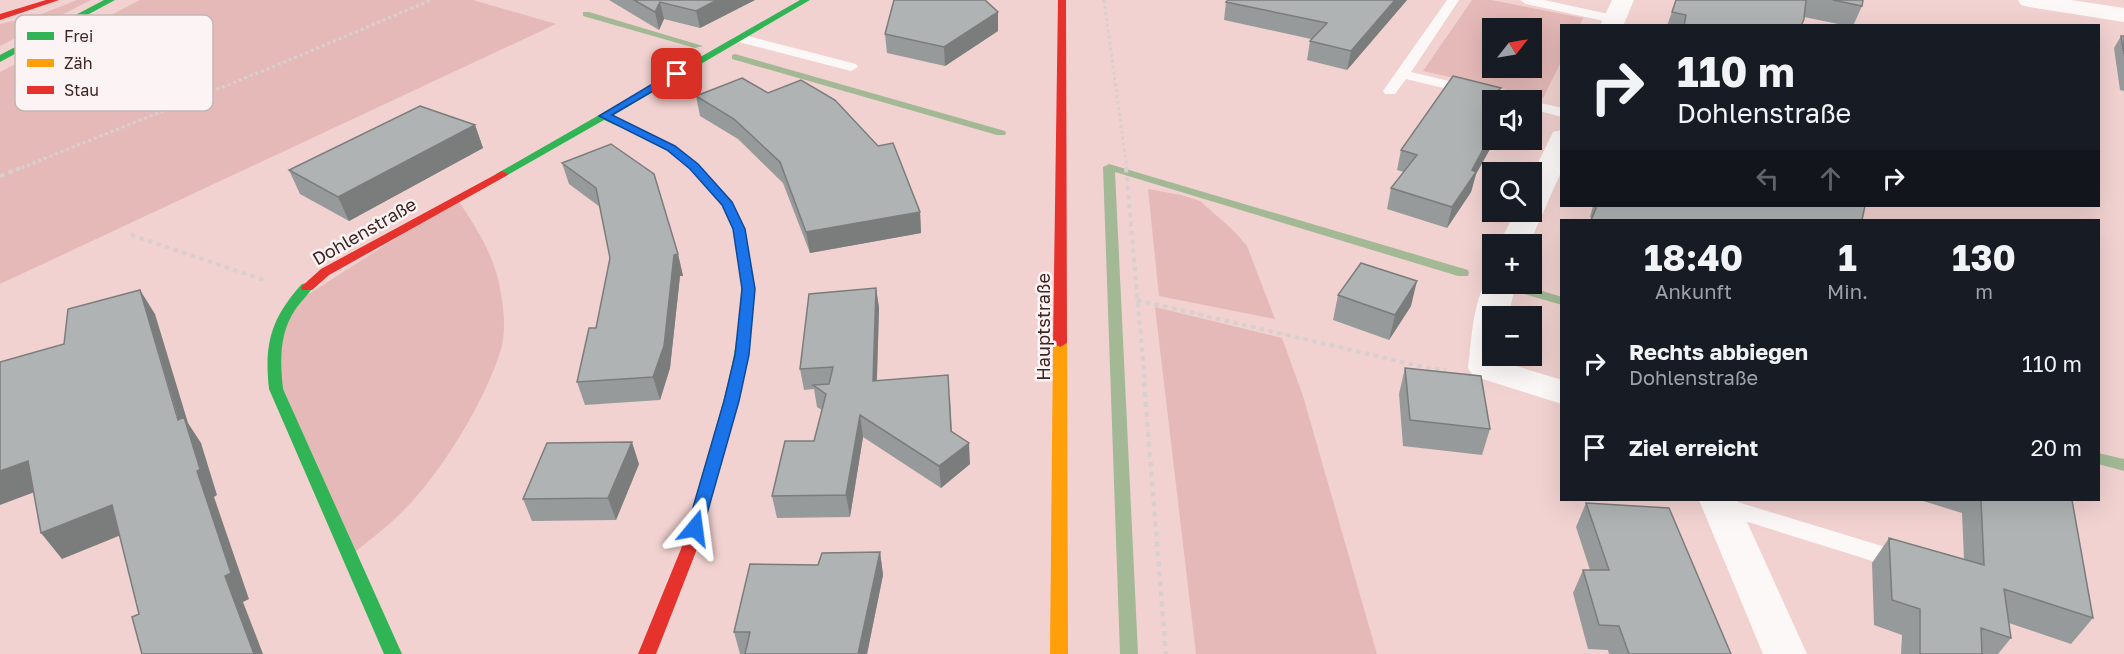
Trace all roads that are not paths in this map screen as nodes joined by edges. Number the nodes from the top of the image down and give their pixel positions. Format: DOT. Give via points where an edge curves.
graph roads {
  1 [pos="55,0"];
  2 [pos="111,0"];
  3 [pos="806,0"];
  4 [pos="1062,0"];
  5 [pos="1453,0"];
  6 [pos="1526,0"];
  7 [pos="2029,0"];
  8 [pos="83,15"];
  9 [pos="1616,15"];
  10 [pos="2124,15"];
  11 [pos="0,17"];
  12 [pos="740,38"];
  13 [pos="15,51"];
  14 [pos="0,59"];
  15 [pos="851,68"];
  16 [pos="1402,74"];
  17 [pos="1390,91"];
  18 [pos="1482,93"];
  19 [pos="1542,108"];
  20 [pos="1560,112"];
  21 [pos="604,116"];
  22 [pos="1560,142"];
  23 [pos="1542,183"];
  24 [pos="1497,294"];
  25 [pos="1560,391"];
  26 [pos="1720,502"];
  27 [pos="1898,560"];
  28 [pos="393,654"];
  29 [pos="647,654"];
  30 [pos="1059,654"];
  31 [pos="1785,654"];
  1 -- 11 [label="street"];
  2 -- 8 [label="street"];
  3 -- 12 [label="street, Dohlenstraße"];
  4 -- 30 [label="street, Hauptstraße"];
  5 -- 16 [label="lane"];
  6 -- 9 [label="lane"];
  7 -- 10 [label="street"];
  12 -- 15 [label="lane"];
  12 -- 21 [label="street, Dohlenstraße"];
  13 -- 14 [label="street"];
  16 -- 17 [label="lane"];
  16 -- 18 [label="lane"];
  19 -- 20 [label="lane"];
  21 -- 28 [label="street, Dohlenstraße" via="325,272 287,308 275,335 271,365 276,389"];
  21 -- 29 [label="street" via="671,148 694,166 728,204 739,229 749,289 742,355 731,401 689,549"];
  22 -- 23 [label="street"];
  24 -- 25 [label="street" via="1485,368"];
  26 -- 27 [label="lane"];
  26 -- 31 [label="street"];
}
